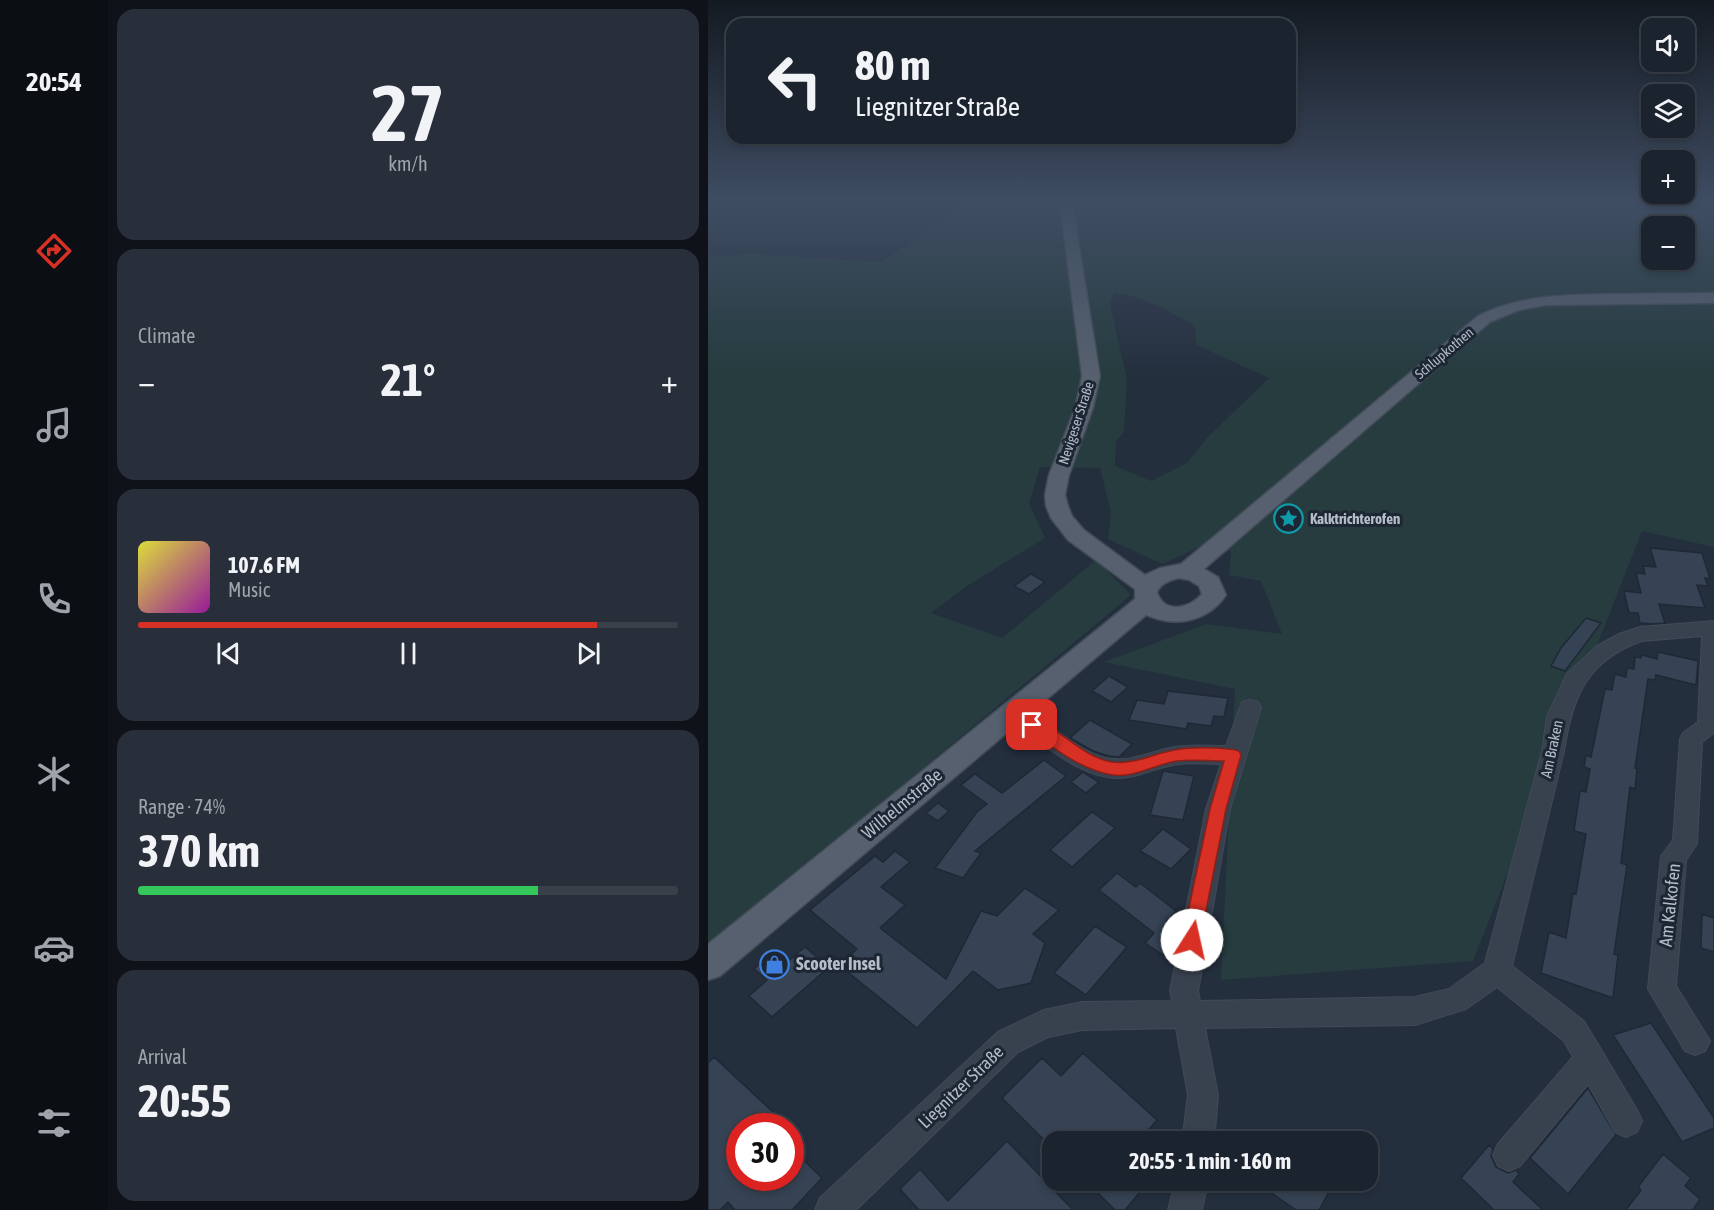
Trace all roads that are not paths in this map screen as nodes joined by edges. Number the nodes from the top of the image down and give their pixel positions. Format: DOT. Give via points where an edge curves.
graph roads {
  1 [pos="1074,259"];
  2 [pos="1714,298"];
  3 [pos="1164,585"];
  4 [pos="1713,628"];
  5 [pos="1250,708"];
  6 [pos="1032,725"];
  7 [pos="1233,755"];
  8 [pos="708,965"];
  9 [pos="1497,971"];
  10 [pos="1188,1016"];
  11 [pos="1695,1041"];
  12 [pos="1590,1059"];
  13 [pos="1626,1120"];
  14 [pos="1199,1131"];
  15 [pos="1509,1155"];
  16 [pos="1189,1191"];
  17 [pos="832,1210"];
  18 [pos="1185,1210"];
  1 -- 3 [label="main road, Nevigeser Straße" via="1091,376 1055,495 1062,518 1076,535 1111,560"];
  2 -- 3 [label="main road, Schlupkothen" via="1558,299 1499,310 1226,538 1207,568"];
  3 -- 8 [label="main road, Wilhelmstraße"];
  4 -- 9 [label="street, Am Braken" via="1640,634 1604,651 1578,674 1558,717 1553,752"];
  4 -- 11 [label="street, Am Kalkofen" via="1709,724 1691,739 1685,844 1674,856 1662,989"];
  5 -- 7 [label="street"];
  6 -- 7 [label="street" via="1093,764 1115,769 1147,765 1176,755"];
  7 -- 10 [label="street" via="1192,940 1184,991"];
  9 -- 10 [label="street" via="1456,1000 1416,1011"];
  9 -- 12 [label="street" via="1574,1031"];
  10 -- 14 [label="street" via="1203,1095"];
  10 -- 17 [label="street, Liegnitzer Straße" via="1082,1016 1044,1024 1008,1042"];
  12 -- 13 [label="street"];
  12 -- 15 [label="street"];
  16 -- 18 [label="street"];
}
